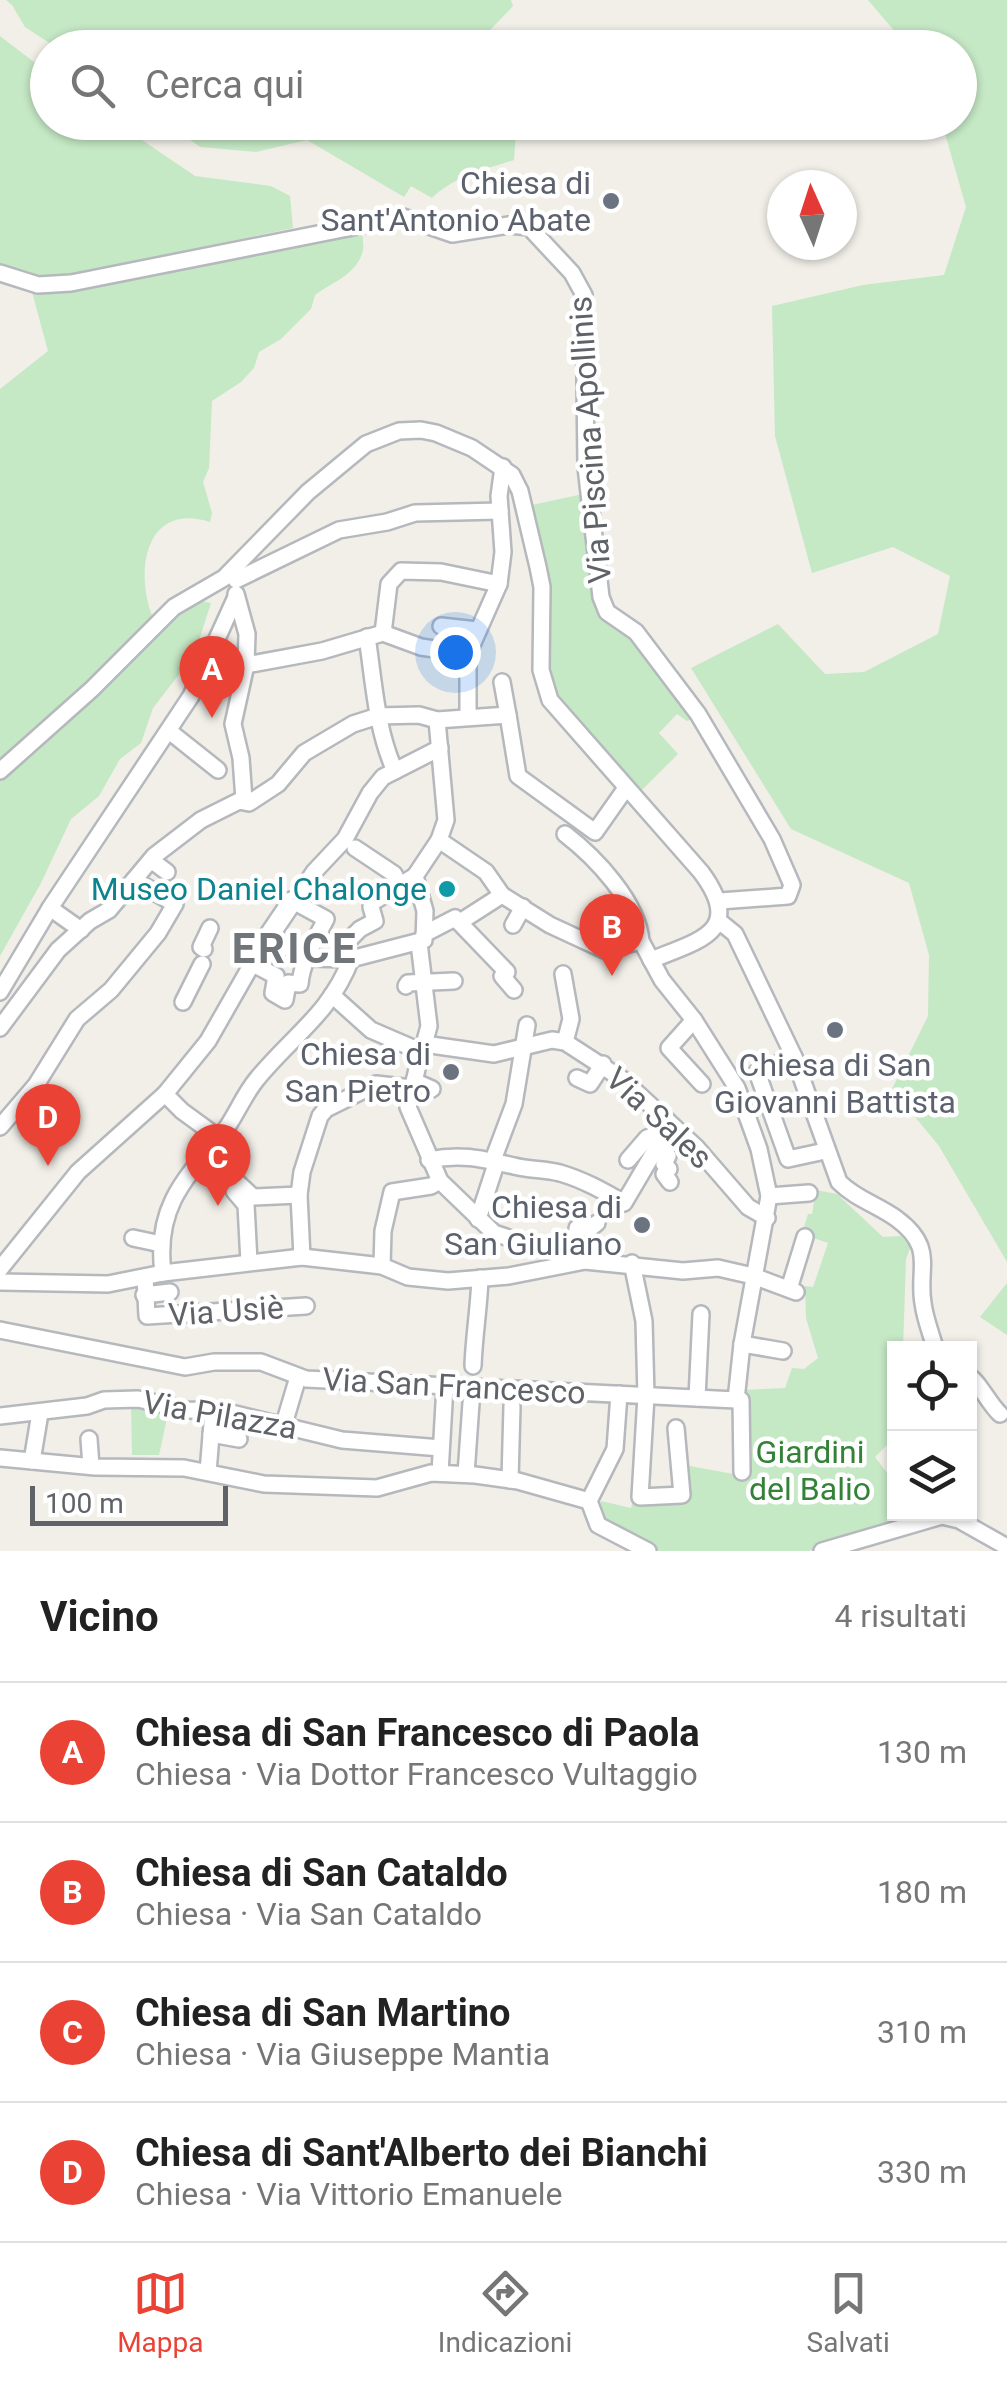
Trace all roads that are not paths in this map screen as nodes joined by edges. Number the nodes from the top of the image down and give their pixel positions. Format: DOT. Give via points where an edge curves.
graph roads {
  1 [pos="0,272"];
  2 [pos="503,467"];
  3 [pos="500,511"];
  4 [pos="232,581"];
  5 [pos="499,584"];
  6 [pos="441,626"];
  7 [pos="477,630"];
  8 [pos="375,635"];
  9 [pos="468,654"];
  10 [pos="246,665"];
  11 [pos="502,682"];
  12 [pos="508,714"];
  13 [pos="378,716"];
  14 [pos="468,717"];
  15 [pos="437,720"];
  16 [pos="169,731"];
  17 [pos="440,748"];
  18 [pos="241,758"];
  19 [pos="0,770"];
  20 [pos="395,771"];
  21 [pos="626,788"];
  22 [pos="244,800"];
  23 [pos="566,834"];
  24 [pos="440,840"];
  25 [pos="349,843"];
  26 [pos="408,855"];
  27 [pos="151,860"];
  28 [pos="419,871"];
  29 [pos="167,872"];
  30 [pos="134,880"];
  31 [pos="401,888"];
  32 [pos="502,895"];
  33 [pos="720,901"];
  34 [pos="296,902"];
  35 [pos="523,907"];
  36 [pos="50,908"];
  37 [pos="459,921"];
  38 [pos="719,921"];
  39 [pos="513,925"];
  40 [pos="210,928"];
  41 [pos="82,930"];
  42 [pos="271,938"];
  43 [pos="421,940"];
  44 [pos="641,941"];
  45 [pos="349,950"];
  46 [pos="301,955"];
  47 [pos="651,960"];
  48 [pos="252,964"];
  49 [pos="562,974"];
  50 [pos="454,980"];
  51 [pos="414,985"];
  52 [pos="514,990"];
  53 [pos="0,992"];
  54 [pos="332,996"];
  55 [pos="183,1002"];
  56 [pos="694,1020"];
  57 [pos="527,1024"];
  58 [pos="0,1028"];
  59 [pos="565,1042"];
  60 [pos="531,1046"];
  61 [pos="792,1053"];
  62 [pos="538,1062"];
  63 [pos="603,1064"];
  64 [pos="418,1065"];
  65 [pos="577,1078"];
  66 [pos="702,1084"];
  67 [pos="432,1090"];
  68 [pos="165,1094"];
  69 [pos="0,1127"];
  70 [pos="660,1134"];
  71 [pos="211,1147"];
  72 [pos="826,1151"];
  73 [pos="429,1160"];
  74 [pos="628,1160"];
  75 [pos="495,1161"];
  76 [pos="222,1169"];
  77 [pos="440,1181"];
  78 [pos="670,1182"];
  79 [pos="809,1193"];
  80 [pos="298,1195"];
  81 [pos="769,1196"];
  82 [pos="766,1218"];
  83 [pos="478,1219"];
  84 [pos="597,1223"];
  85 [pos="805,1237"];
  86 [pos="133,1238"];
  87 [pos="158,1239"];
  88 [pos="567,1245"];
  89 [pos="302,1257"];
  90 [pos="549,1261"];
  91 [pos="248,1262"];
  92 [pos="632,1263"];
  93 [pos="382,1266"];
  94 [pos="0,1269"];
  95 [pos="170,1272"];
  96 [pos="754,1276"];
  97 [pos="145,1278"];
  98 [pos="480,1278"];
  99 [pos="0,1282"];
  100 [pos="170,1292"];
  101 [pos="144,1296"];
  102 [pos="306,1306"];
  103 [pos="701,1314"];
  104 [pos="0,1330"];
  105 [pos="932,1341"];
  106 [pos="742,1344"];
  107 [pos="783,1350"];
  108 [pos="298,1376"];
  109 [pos="977,1382"];
  110 [pos="446,1386"];
  111 [pos="472,1386"];
  112 [pos="618,1394"];
  113 [pos="646,1396"];
  114 [pos="698,1398"];
  115 [pos="736,1400"];
  116 [pos="512,1406"];
  117 [pos="214,1411"];
  118 [pos="40,1413"];
  119 [pos="1000,1414"];
  120 [pos="0,1416"];
  121 [pos="284,1424"];
  122 [pos="676,1428"];
  123 [pos="212,1434"];
  124 [pos="89,1439"];
  125 [pos="239,1439"];
  126 [pos="441,1448"];
  127 [pos="0,1458"];
  128 [pos="32,1461"];
  129 [pos="91,1466"];
  130 [pos="208,1472"];
  131 [pos="742,1472"];
  132 [pos="440,1473"];
  133 [pos="466,1474"];
  134 [pos="510,1480"];
  135 [pos="589,1501"];
  136 [pos="1007,1548"];
  137 [pos="648,1551"];
  138 [pos="822,1551"];
  1 -- 33 [label="street, Via Piscina Apollinis" via="38,285 71,283 403,217 452,234 509,225 539,234 581,285 586,467 601,598 607,612 636,632 698,714 792,885 788,896"];
  2 -- 3 [label="street"];
  2 -- 4 [label="street" via="436,433 381,436 308,492"];
  2 -- 21 [label="street" via="520,491 538,567 544,685"];
  3 -- 4 [label="street" via="414,513 340,530"];
  3 -- 5 [label="street"];
  4 -- 10 [label="street" via="247,634"];
  4 -- 16 [label="street" via="222,631"];
  4 -- 19 [label="street" via="174,607"];
  5 -- 7 [label="street"];
  5 -- 8 [label="street" via="401,571 389,584"];
  6 -- 7 [label="street"];
  7 -- 9 [label="street"];
  8 -- 9 [label="street"];
  8 -- 10 [label="street"];
  8 -- 13 [label="street"];
  9 -- 14 [label="street"];
  10 -- 18 [label="street" via="233,724"];
  11 -- 12 [label="street"];
  12 -- 14 [label="street"];
  12 -- 21 [label="street" via="518,776 595,832"];
  13 -- 15 [label="street"];
  13 -- 20 [label="street"];
  13 -- 22 [label="street" via="330,736 304,753 278,784"];
  14 -- 15 [label="street"];
  15 -- 17 [label="street"];
  16 -- 18 [label="street" via="215,774"];
  16 -- 36 [label="street"];
  17 -- 20 [label="street"];
  17 -- 24 [label="street" via="446,820"];
  18 -- 22 [label="street"];
  20 -- 25 [label="street" via="370,793"];
  21 -- 33 [label="street"];
  22 -- 27 [label="street" via="201,820"];
  23 -- 44 [label="street" via="604,870"];
  24 -- 28 [label="street"];
  24 -- 32 [label="street" via="486,872"];
  25 -- 31 [label="street" via="394,874"];
  25 -- 34 [label="street" via="314,872"];
  26 -- 28 [label="street"];
  27 -- 29 [label="street"];
  27 -- 30 [label="street"];
  28 -- 31 [label="street"];
  28 -- 43 [label="street"];
  30 -- 41 [label="street"];
  30 -- 69 [label="street" via="175,904 111,990 86,1009"];
  31 -- 45 [label="street" via="373,902 375,921 360,928"];
  32 -- 35 [label="street"];
  32 -- 37 [label="street"];
  33 -- 38 [label="street"];
  34 -- 42 [label="street"];
  34 -- 46 [label="street" via="326,919"];
  34 -- 48 [label="street"];
  35 -- 39 [label="street"];
  35 -- 44 [label="street" via="604,950"];
  36 -- 41 [label="street"];
  36 -- 53 [label="street"];
  37 -- 43 [label="street"];
  37 -- 52 [label="street" via="507,972 502,976"];
  38 -- 47 [label="street" via="694,943"];
  38 -- 61 [label="street" via="735,934"];
  40 -- 55 [label="street"];
  41 -- 58 [label="street" via="58,950"];
  42 -- 46 [label="street"];
  42 -- 48 [label="street"];
  43 -- 45 [label="street"];
  43 -- 51 [label="street"];
  44 -- 47 [label="street"];
  45 -- 46 [label="street"];
  45 -- 54 [label="street"];
  46 -- 48 [label="street" via="284,978 281,999 273,992 276,976"];
  47 -- 56 [label="street"];
  48 -- 68 [label="street" via="221,1021"];
  49 -- 59 [label="street" via="572,1019"];
  50 -- 51 [label="street"];
  51 -- 64 [label="street" via="428,1016"];
  54 -- 64 [label="street"];
  54 -- 71 [label="street" via="254,1083"];
  56 -- 66 [label="street" via="669,1048"];
  56 -- 81 [label="street" via="745,1106"];
  57 -- 60 [label="street"];
  59 -- 60 [label="street"];
  59 -- 63 [label="street, Via Sales"];
  60 -- 62 [label="street"];
  60 -- 64 [label="street"];
  60 -- 75 [label="street" via="521,1106"];
  61 -- 72 [label="street"];
  61 -- 72 [label="street" via="757,1072 788,1159"];
  63 -- 65 [label="street" via="590,1084"];
  63 -- 70 [label="street, Via Sales"];
  64 -- 67 [label="street"];
  64 -- 73 [label="street" via="408,1107"];
  64 -- 80 [label="street" via="326,1108"];
  68 -- 71 [label="street"];
  68 -- 94 [label="street" via="46,1197"];
  70 -- 74 [label="street" via="647,1138"];
  70 -- 75 [label="street" via="624,1204 588,1182"];
  70 -- 78 [label="street"];
  70 -- 82 [label="street, Via Sales" via="696,1147 748,1207"];
  71 -- 76 [label="street"];
  71 -- 87 [label="street" via="183,1180"];
  72 -- 105 [label="street" via="851,1194 916,1237"];
  73 -- 75 [label="street" via="452,1155"];
  73 -- 77 [label="street"];
  75 -- 83 [label="street"];
  76 -- 80 [label="street" via="253,1198"];
  76 -- 91 [label="street" via="246,1204"];
  77 -- 83 [label="street"];
  77 -- 93 [label="street" via="392,1192"];
  79 -- 81 [label="street"];
  80 -- 89 [label="street"];
  81 -- 82 [label="street"];
  82 -- 96 [label="street"];
  83 -- 90 [label="street"];
  84 -- 88 [label="street" via="577,1228 576,1246"];
  85 -- 96 [label="street" via="793,1290"];
  86 -- 87 [label="street"];
  87 -- 95 [label="street"];
  89 -- 91 [label="street"];
  89 -- 93 [label="street"];
  90 -- 92 [label="street"];
  90 -- 98 [label="street"];
  91 -- 95 [label="street"];
  92 -- 96 [label="street"];
  92 -- 113 [label="street" via="644,1321"];
  93 -- 98 [label="street" via="424,1280"];
  95 -- 97 [label="street"];
  96 -- 106 [label="street"];
  97 -- 99 [label="street"];
  97 -- 101 [label="street"];
  98 -- 111 [label="street"];
  100 -- 101 [label="street"];
  101 -- 102 [label="street, Via Usiè" via="147,1316"];
  103 -- 114 [label="street"];
  104 -- 108 [label="street, Via San Francesco" via="186,1368 261,1362"];
  106 -- 107 [label="street"];
  106 -- 115 [label="street"];
  108 -- 110 [label="street, Via San Francesco"];
  108 -- 121 [label="street"];
  109 -- 119 [label="street"];
  110 -- 111 [label="street, Via San Francesco"];
  110 -- 126 [label="street"];
  111 -- 112 [label="street, Via San Francesco"];
  111 -- 133 [label="street"];
  112 -- 113 [label="street, Via San Francesco"];
  112 -- 135 [label="street" via="615,1449"];
  113 -- 114 [label="street, Via San Francesco"];
  113 -- 122 [label="street" via="640,1496 682,1496"];
  114 -- 115 [label="street, Via San Francesco"];
  115 -- 131 [label="street"];
  116 -- 134 [label="street"];
  117 -- 118 [label="street, Via Pilazza" via="128,1398"];
  117 -- 121 [label="street, Via Pilazza"];
  117 -- 123 [label="street"];
  118 -- 120 [label="street, Via Pilazza"];
  118 -- 128 [label="street"];
  121 -- 126 [label="street, Via Pilazza" via="342,1440"];
  123 -- 125 [label="street"];
  123 -- 130 [label="street"];
  124 -- 129 [label="street"];
  126 -- 132 [label="street"];
  127 -- 128 [label="street"];
  128 -- 129 [label="street"];
  129 -- 130 [label="street"];
  130 -- 132 [label="street" via="264,1484 376,1488"];
  132 -- 133 [label="street"];
  133 -- 134 [label="street"];
  134 -- 135 [label="street"];
  135 -- 137 [label="street" via="604,1530"];
  136 -- 138 [label="street" via="942,1516"];
}
